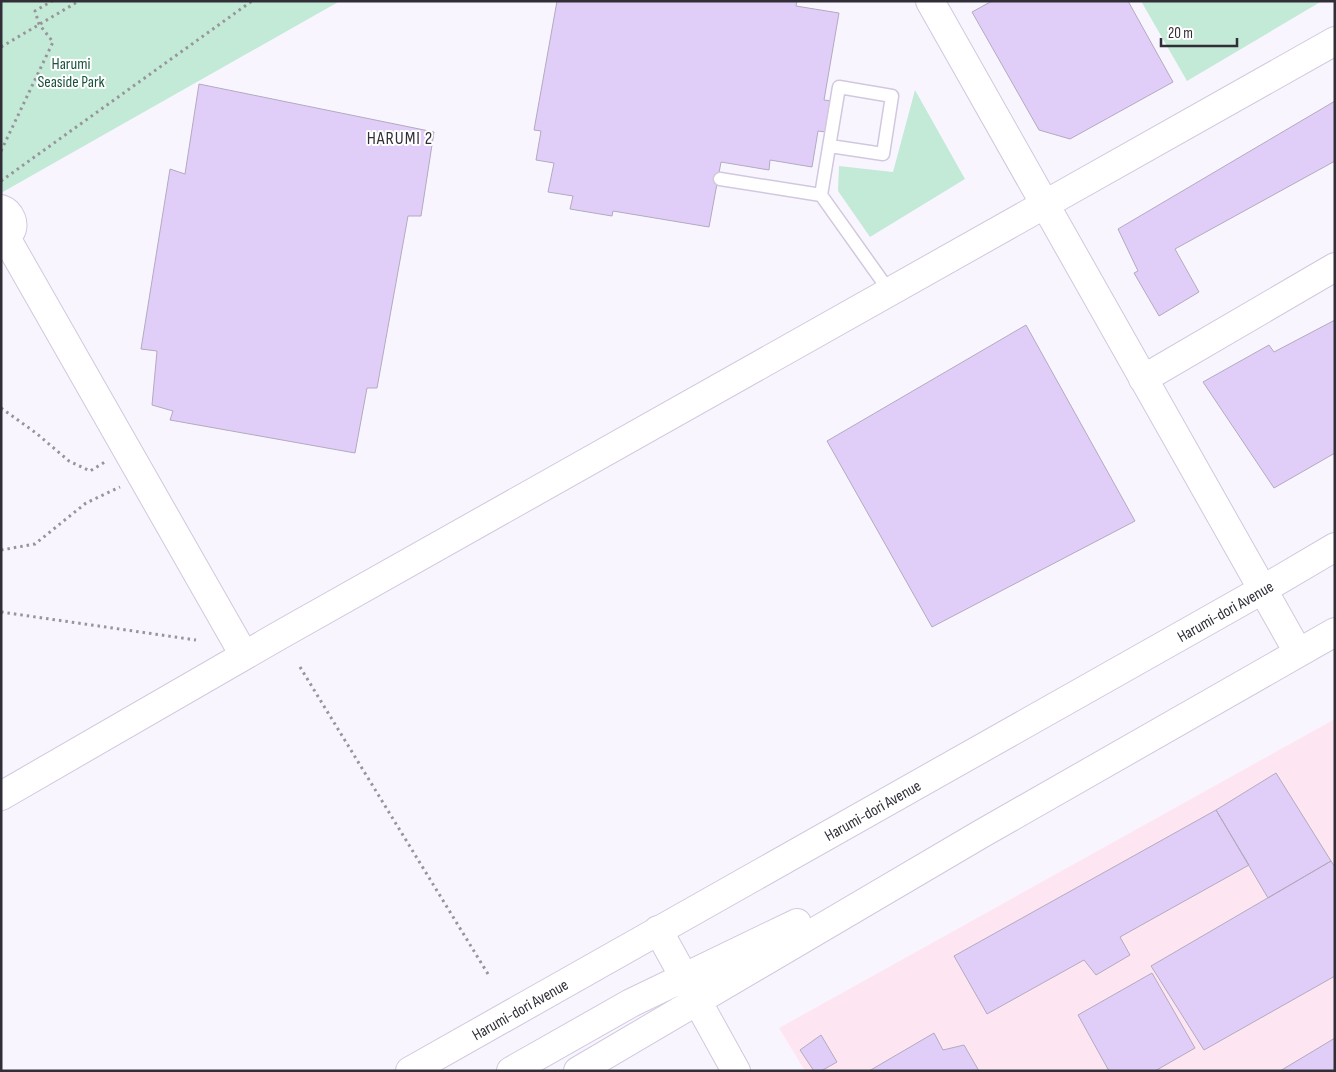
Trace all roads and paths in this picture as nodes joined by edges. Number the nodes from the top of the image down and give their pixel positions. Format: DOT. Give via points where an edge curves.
graph roads {
  1 [pos="52,1"];
  2 [pos="79,1"];
  3 [pos="252,1"];
  4 [pos="930,1"];
  5 [pos="39,24"];
  6 [pos="1335,41"];
  7 [pos="1,47"];
  8 [pos="830,146"];
  9 [pos="1,151"];
  10 [pos="720,179"];
  11 [pos="1,181"];
  12 [pos="821,195"];
  13 [pos="1046,206"];
  14 [pos="1,208"];
  15 [pos="3,237"];
  16 [pos="1335,267"];
  17 [pos="890,292"];
  18 [pos="1143,378"];
  19 [pos="1,408"];
  20 [pos="106,461"];
  21 [pos="122,486"];
  22 [pos="1335,547"];
  23 [pos="1,550"];
  24 [pos="1262,590"];
  25 [pos="1,612"];
  26 [pos="1335,632"];
  27 [pos="196,640"];
  28 [pos="1298,652"];
  29 [pos="244,655"];
  30 [pos="300,666"];
  31 [pos="1,796"];
  32 [pos="658,930"];
  33 [pos="488,974"];
  34 [pos="690,990"];
  35 [pos="410,1071"];
  36 [pos="512,1071"];
  37 [pos="578,1071"];
  38 [pos="736,1071"];
  1 -- 5 [label="path" via="35,11"];
  2 -- 5 [label="path"];
  3 -- 11 [label="path"];
  4 -- 13 [label="street"];
  5 -- 7 [label="path"];
  5 -- 9 [label="path" via="53,42"];
  6 -- 13 [label="street"];
  8 -- 8 [label="lane" via="839,87 892,96 883,154"];
  8 -- 12 [label="lane"];
  10 -- 12 [label="lane"];
  12 -- 17 [label="lane"];
  13 -- 17 [label="street"];
  13 -- 18 [label="street"];
  14 -- 15 [label="street" via="12,218 12,229"];
  15 -- 29 [label="street"];
  16 -- 18 [label="street"];
  17 -- 29 [label="street"];
  18 -- 24 [label="street"];
  19 -- 20 [label="path" via="69,461 90,471"];
  21 -- 23 [label="path" via="86,503 35,544"];
  22 -- 24 [label="street, Harumi-dori Avenue"];
  24 -- 28 [label="street"];
  24 -- 32 [label="street, Harumi-dori Avenue"];
  25 -- 27 [label="path"];
  26 -- 28 [label="street"];
  28 -- 34 [label="street" via="981,834"];
  29 -- 31 [label="street"];
  30 -- 33 [label="path"];
  32 -- 34 [label="street"];
  32 -- 35 [label="street, Harumi-dori Avenue"];
  34 -- 36 [label="street" via="631,1003"];
  34 -- 37 [label="street"];
  34 -- 38 [label="street"];
}
